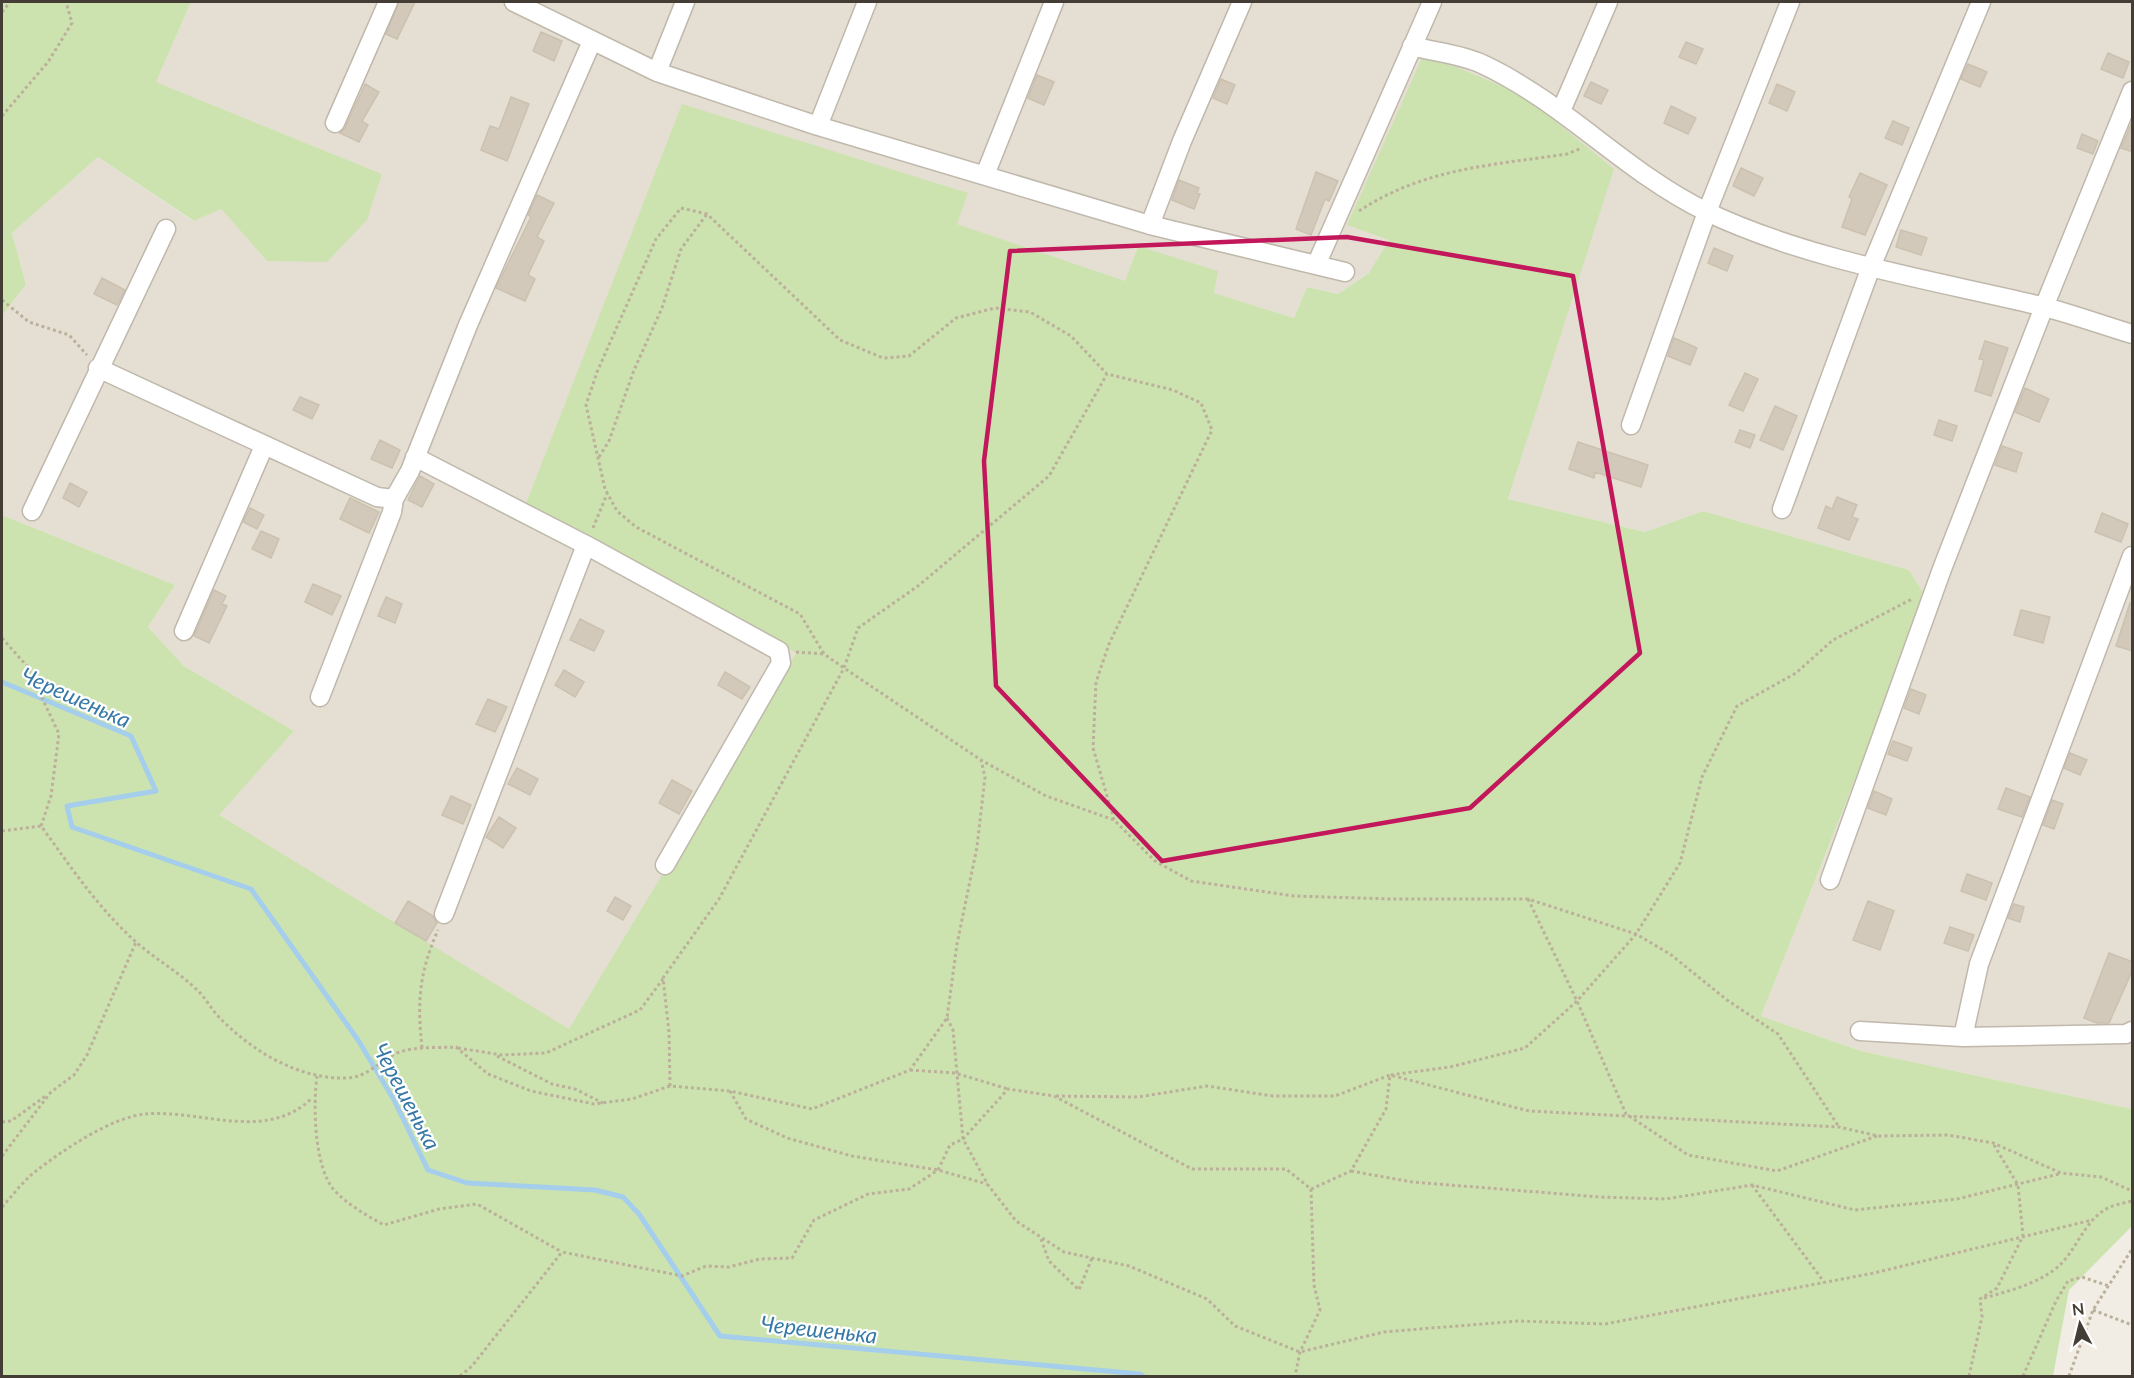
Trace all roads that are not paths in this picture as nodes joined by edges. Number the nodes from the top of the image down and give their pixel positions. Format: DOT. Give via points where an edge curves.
graph roads {
  1 [pos="388,2"];
  2 [pos="514,2"];
  3 [pos="685,2"];
  4 [pos="867,2"];
  5 [pos="1053,2"];
  6 [pos="1242,2"];
  7 [pos="1432,2"];
  8 [pos="1608,2"];
  9 [pos="1790,2"];
  10 [pos="1981,2"];
  11 [pos="592,41"];
  12 [pos="1412,46"];
  13 [pos="657,72"];
  14 [pos="2133,91"];
  15 [pos="1561,111"];
  16 [pos="335,123"];
  17 [pos="818,126"];
  18 [pos="985,175"];
  19 [pos="1707,212"];
  20 [pos="1150,225"];
  21 [pos="166,229"];
  22 [pos="1317,263"];
  23 [pos="1872,267"];
  24 [pos="1346,272"];
  25 [pos="2044,307"];
  26 [pos="2133,334"];
  27 [pos="98,368"];
  28 [pos="1631,426"];
  29 [pos="264,446"];
  30 [pos="415,457"];
  31 [pos="394,499"];
  32 [pos="1782,509"];
  33 [pos="32,511"];
  34 [pos="586,545"];
  35 [pos="2133,556"];
  36 [pos="184,631"];
  37 [pos="320,697"];
  38 [pos="665,865"];
  39 [pos="1830,880"];
  40 [pos="444,914"];
  41 [pos="1860,1031"];
  42 [pos="2133,1031"];
  43 [pos="1963,1037"];
  1 -- 16 [label="street"];
  2 -- 11 [label="street"];
  3 -- 13 [label="street"];
  4 -- 17 [label="street"];
  5 -- 18 [label="street"];
  6 -- 20 [label="street"];
  7 -- 12 [label="street"];
  8 -- 15 [label="street"];
  9 -- 19 [label="street"];
  10 -- 23 [label="street"];
  11 -- 13 [label="street"];
  11 -- 30 [label="street"];
  12 -- 15 [label="street" via="1481,63"];
  12 -- 22 [label="street"];
  13 -- 17 [label="street"];
  14 -- 25 [label="street"];
  15 -- 19 [label="street" via="1671,193"];
  17 -- 18 [label="street"];
  18 -- 20 [label="street"];
  19 -- 23 [label="street" via="1772,237"];
  19 -- 28 [label="street"];
  20 -- 22 [label="street"];
  21 -- 27 [label="street"];
  22 -- 24 [label="street"];
  23 -- 25 [label="street"];
  23 -- 32 [label="street"];
  25 -- 26 [label="street"];
  25 -- 39 [label="street" via="1936,587"];
  27 -- 29 [label="street"];
  27 -- 33 [label="street"];
  29 -- 31 [label="street" via="377,497"];
  29 -- 36 [label="street"];
  30 -- 31 [label="street"];
  30 -- 34 [label="street"];
  31 -- 37 [label="street"];
  34 -- 38 [label="street" via="779,651 781,663"];
  34 -- 40 [label="street"];
  35 -- 43 [label="street" via="1979,964"];
  41 -- 43 [label="street"];
  42 -- 43 [label="street"];
}
